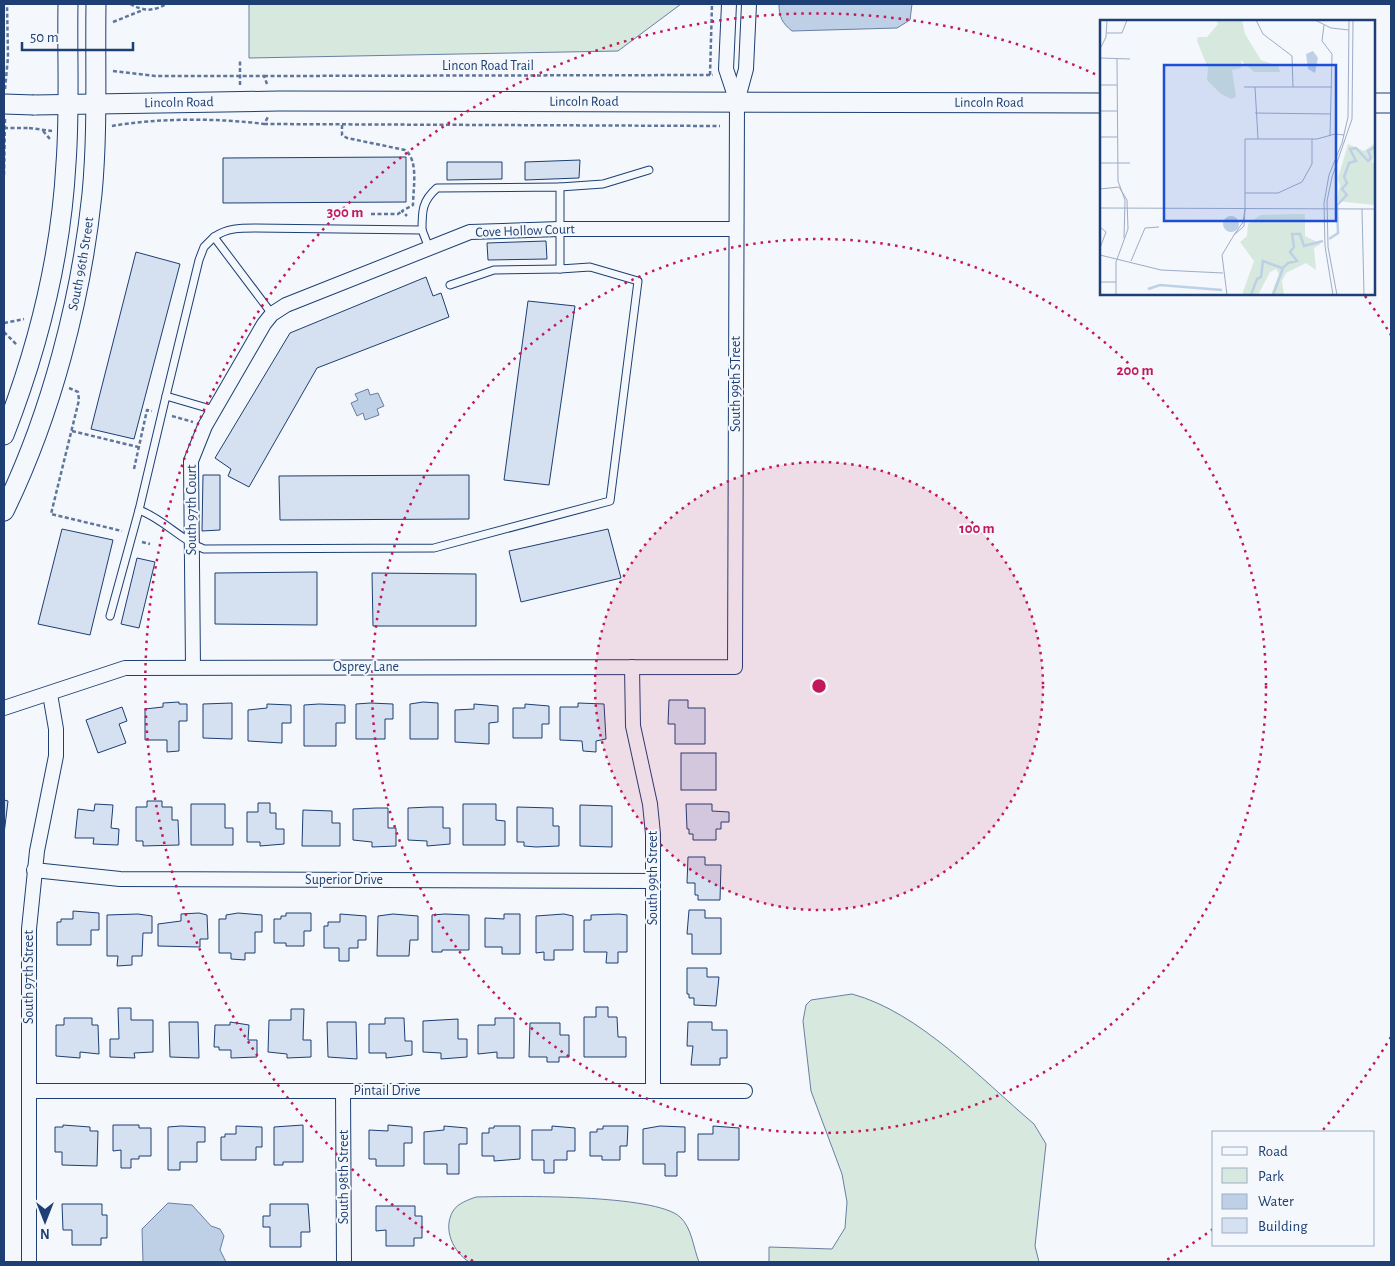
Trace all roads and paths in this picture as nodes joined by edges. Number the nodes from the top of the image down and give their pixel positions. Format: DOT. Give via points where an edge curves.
graph roads {
  1 [pos="68,4"];
  2 [pos="96,4"];
  3 [pos="130,4"];
  4 [pos="166,4"];
  5 [pos="712,4"];
  6 [pos="729,4"];
  7 [pos="749,4"];
  8 [pos="143,10"];
  9 [pos="113,22"];
  10 [pos="240,61"];
  11 [pos="113,71"];
  12 [pos="240,76"];
  13 [pos="264,76"];
  14 [pos="280,101"];
  15 [pos="239,102"];
  16 [pos="737,102"];
  17 [pos="1100,103"];
  18 [pos="1375,103"];
  19 [pos="1391,103"];
  20 [pos="4,104"];
  21 [pos="67,104"];
  22 [pos="95,104"];
  23 [pos="264,124"];
  24 [pos="342,125"];
  25 [pos="112,126"];
  26 [pos="720,126"];
  27 [pos="4,128"];
  28 [pos="50,141"];
  29 [pos="649,170"];
  30 [pos="560,187"];
  31 [pos="402,211"];
  32 [pos="370,214"];
  33 [pos="406,216"];
  34 [pos="560,229"];
  35 [pos="736,229"];
  36 [pos="422,230"];
  37 [pos="214,238"];
  38 [pos="429,248"];
  39 [pos="560,269"];
  40 [pos="450,285"];
  41 [pos="272,314"];
  42 [pos="25,319"];
  43 [pos="4,323"];
  44 [pos="4,332"];
  45 [pos="18,346"];
  46 [pos="67,387"];
  47 [pos="166,396"];
  48 [pos="214,410"];
  49 [pos="152,411"];
  50 [pos="170,416"];
  51 [pos="193,422"];
  52 [pos="72,431"];
  53 [pos="4,435"];
  54 [pos="138,447"];
  55 [pos="134,469"];
  56 [pos="138,510"];
  57 [pos="4,511"];
  58 [pos="122,532"];
  59 [pos="140,541"];
  60 [pos="150,544"];
  61 [pos="192,545"];
  62 [pos="110,616"];
  63 [pos="193,666"];
  64 [pos="735,666"];
  65 [pos="632,667"];
  66 [pos="50,694"];
  67 [pos="4,708"];
  68 [pos="34,870"];
  69 [pos="653,881"];
  70 [pos="29,1091"];
  71 [pos="343,1091"];
  72 [pos="653,1091"];
  73 [pos="746,1091"];
  74 [pos="29,1262"];
  75 [pos="344,1262"];
  1 -- 21 [label="street, South 96th Street"];
  2 -- 22 [label="street, South 96th Street"];
  3 -- 8 [label="path"];
  4 -- 8 [label="path" via="156,10"];
  5 -- 13 [label="path, Lincon Road Trail" via="711,75"];
  6 -- 16 [label="street" via="726,69"];
  7 -- 16 [label="street" via="746,69"];
  8 -- 9 [label="path"];
  10 -- 12 [label="path"];
  11 -- 12 [label="path, Lincon Road Trail" via="155,76"];
  12 -- 13 [label="path, Lincon Road Trail"];
  12 -- 15 [label="path"];
  13 -- 14 [label="path"];
  14 -- 15 [label="street, Lincoln Road"];
  14 -- 16 [label="street, Lincoln Road"];
  14 -- 23 [label="path"];
  15 -- 22 [label="street, Lincoln Road"];
  16 -- 17 [label="street, Lincoln Road"];
  16 -- 35 [label="street, South 99th STreet"];
  18 -- 19 [label="street"];
  20 -- 21 [label="street, Lincoln Road, bridge"];
  21 -- 22 [label="street, Lincoln Road"];
  21 -- 53 [label="street, South 96th Street" via="66,162 55,254 32,356"];
  22 -- 57 [label="street, South 96th Street" via="92,193 78,286 52,387 19,480"];
  23 -- 24 [label="path"];
  23 -- 25 [label="path" via="149,122"];
  24 -- 26 [label="path"];
  24 -- 31 [label="path" via="342,135 347,138 405,150 410,154 413,205"];
  27 -- 28 [label="path, bridge" via="43,131"];
  29 -- 30 [label="lane" via="603,184"];
  30 -- 34 [label="lane"];
  30 -- 36 [label="lane" via="437,188 426,198 422,209"];
  31 -- 32 [label="path" via="398,214"];
  31 -- 33 [label="path"];
  34 -- 35 [label="street, Cove Hollow Court"];
  34 -- 38 [label="street, Cove Hollow Court" via="470,232"];
  34 -- 39 [label="lane"];
  35 -- 64 [label="street, South 99th STreet"];
  36 -- 37 [label="lane" via="235,228"];
  36 -- 38 [label="lane"];
  37 -- 41 [label="lane"];
  37 -- 47 [label="lane" via="204,247 199,260"];
  38 -- 41 [label="street, Cove Hollow Court"];
  39 -- 40 [label="lane" via="494,270"];
  39 -- 61 [label="lane" via="590,267 638,281 610,501 434,548 204,549"];
  41 -- 48 [label="street, South 97th Court"];
  42 -- 43 [label="path"];
  44 -- 45 [label="path"];
  46 -- 52 [label="path" via="79,395"];
  47 -- 48 [label="lane"];
  47 -- 56 [label="lane"];
  48 -- 61 [label="street, South 97th Court" via="191,461"];
  49 -- 54 [label="path" via="147,410"];
  50 -- 51 [label="path"];
  52 -- 54 [label="path"];
  52 -- 58 [label="path" via="51,514"];
  54 -- 55 [label="path"];
  56 -- 61 [label="lane" via="158,518"];
  56 -- 62 [label="lane"];
  59 -- 60 [label="path"];
  61 -- 63 [label="street, South 97th Court"];
  63 -- 65 [label="street, Osprey Lane"];
  63 -- 66 [label="street, Osprey Lane" via="125,668"];
  64 -- 65 [label="street, Osprey Lane"];
  65 -- 69 [label="street, South 99th Street" via="633,726 653,824"];
  66 -- 67 [label="street, Osprey Lane"];
  66 -- 68 [label="street, South 97th Street" via="57,750"];
  68 -- 69 [label="street, Superior Drive" via="120,879"];
  68 -- 70 [label="street, South 97th Street" via="28,958"];
  69 -- 72 [label="street, South 99th Street"];
  70 -- 71 [label="street, Pintail Drive"];
  70 -- 74 [label="street, South 97th Street"];
  71 -- 72 [label="street, Pintail Drive"];
  71 -- 75 [label="street, South 98th Street"];
  72 -- 73 [label="street, Pintail Drive"];
}
